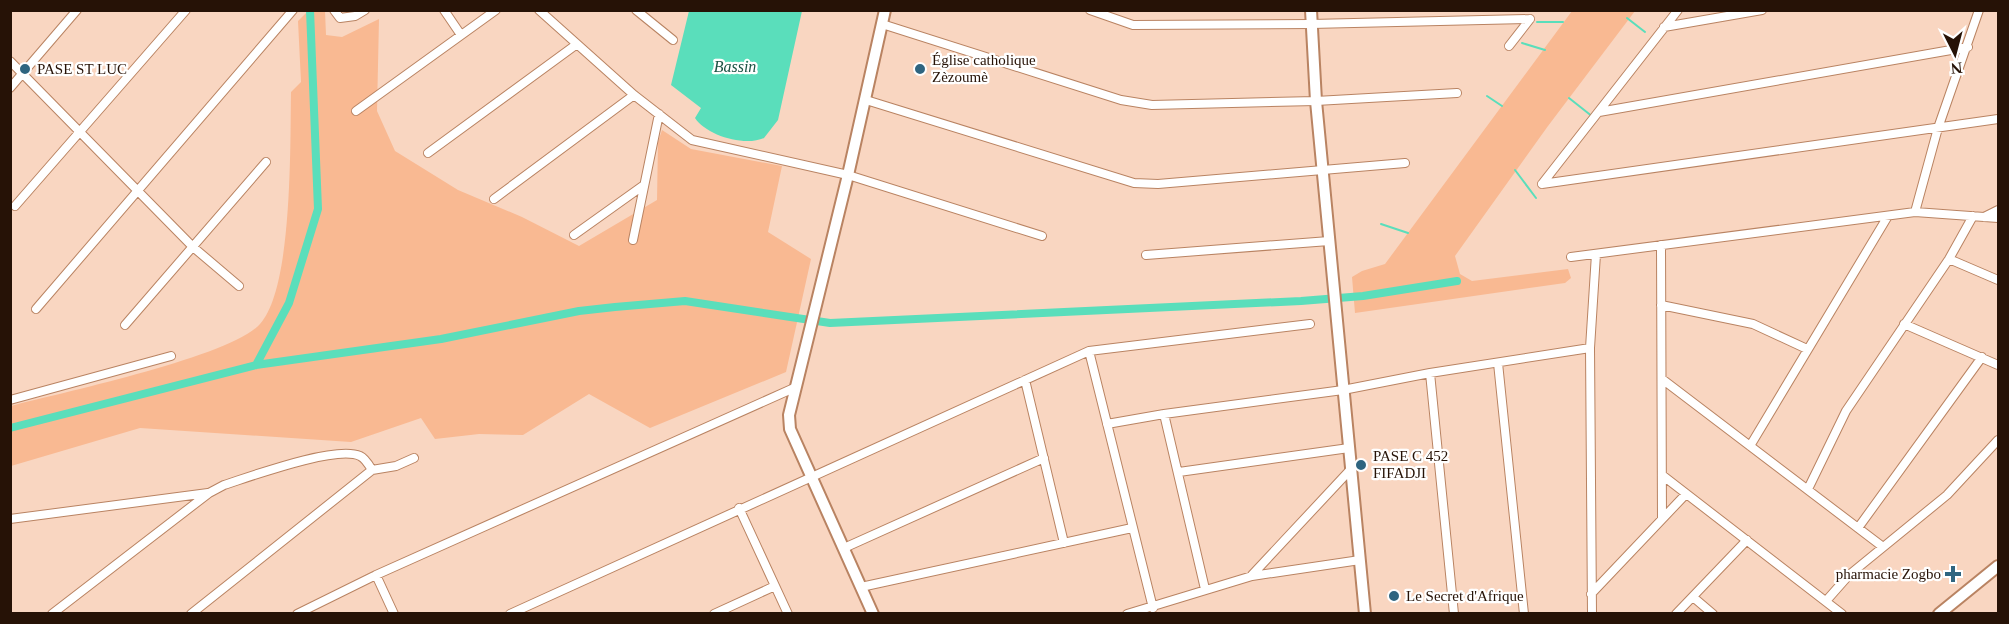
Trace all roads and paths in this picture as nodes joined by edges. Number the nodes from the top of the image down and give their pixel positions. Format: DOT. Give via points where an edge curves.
graph roads {
  1 [pos="77,10"];
  2 [pos="186,10"];
  3 [pos="293,10"];
  4 [pos="334,10"];
  5 [pos="365,10"];
  6 [pos="444,10"];
  7 [pos="496,10"];
  8 [pos="538,10"];
  9 [pos="636,10"];
  10 [pos="885,10"];
  11 [pos="1090,10"];
  12 [pos="1311,10"];
  13 [pos="1678,10"];
  14 [pos="1762,10"];
  15 [pos="1979,10"];
  16 [pos="882,24"];
  17 [pos="1311,24"];
  18 [pos="1664,27"];
  19 [pos="461,35"];
  20 [pos="673,40"];
  21 [pos="577,44"];
  22 [pos="1509,46"];
  23 [pos="1968,47"];
  24 [pos="10,61"];
  25 [pos="22,74"];
  26 [pos="10,88"];
  27 [pos="1457,93"];
  28 [pos="634,95"];
  29 [pos="866,100"];
  30 [pos="1316,101"];
  31 [pos="356,111"];
  32 [pos="1599,112"];
  33 [pos="659,114"];
  34 [pos="1998,119"];
  35 [pos="1938,128"];
  36 [pos="80,132"];
  37 [pos="428,153"];
  38 [pos="266,162"];
  39 [pos="1405,163"];
  40 [pos="1323,172"];
  41 [pos="849,175"];
  42 [pos="644,185"];
  43 [pos="137,191"];
  44 [pos="494,200"];
  45 [pos="15,206"];
  46 [pos="1998,210"];
  47 [pos="1915,212"];
  48 [pos="1888,216"];
  49 [pos="1973,216"];
  50 [pos="1984,217"];
  51 [pos="1998,218"];
  52 [pos="573,235"];
  53 [pos="1042,236"];
  54 [pos="633,240"];
  55 [pos="1329,241"];
  56 [pos="1661,245"];
  57 [pos="193,247"];
  58 [pos="1596,254"];
  59 [pos="1146,255"];
  60 [pos="1571,257"];
  61 [pos="1949,259"];
  62 [pos="1998,280"];
  63 [pos="238,286"];
  64 [pos="1661,305"];
  65 [pos="36,309"];
  66 [pos="1310,324"];
  67 [pos="1905,324"];
  68 [pos="125,325"];
  69 [pos="1590,348"];
  70 [pos="1808,349"];
  71 [pos="1089,351"];
  72 [pos="171,356"];
  73 [pos="1982,357"];
  74 [pos="1498,363"];
  75 [pos="1998,365"];
  76 [pos="1430,373"];
  77 [pos="1025,380"];
  78 [pos="1662,380"];
  79 [pos="794,388"];
  80 [pos="1343,390"];
  81 [pos="10,400"];
  82 [pos="1164,414"];
  83 [pos="1107,424"];
  84 [pos="1998,440"];
  85 [pos="1750,446"];
  86 [pos="1349,448"];
  87 [pos="414,458"];
  88 [pos="1044,458"];
  89 [pos="1351,468"];
  90 [pos="372,470"];
  91 [pos="1179,472"];
  92 [pos="811,475"];
  93 [pos="1662,475"];
  94 [pos="1808,489"];
  95 [pos="209,493"];
  96 [pos="1686,494"];
  97 [pos="739,508"];
  98 [pos="10,519"];
  99 [pos="1662,519"];
  100 [pos="1132,528"];
  101 [pos="1858,528"];
  102 [pos="1747,540"];
  103 [pos="1064,543"];
  104 [pos="1883,547"];
  105 [pos="844,548"];
  106 [pos="1360,560"];
  107 [pos="1998,566"];
  108 [pos="376,575"];
  109 [pos="1252,576"];
  110 [pos="775,586"];
  111 [pos="861,587"];
  112 [pos="1205,589"];
  113 [pos="1591,594"];
  114 [pos="1693,597"];
  115 [pos="1826,601"];
  116 [pos="1153,608"];
  117 [pos="1952,609"];
  118 [pos="52,614"];
  119 [pos="191,614"];
  120 [pos="297,614"];
  121 [pos="394,614"];
  122 [pos="510,614"];
  123 [pos="714,614"];
  124 [pos="788,614"];
  125 [pos="873,614"];
  126 [pos="1127,614"];
  127 [pos="1365,614"];
  128 [pos="1454,614"];
  129 [pos="1524,614"];
  130 [pos="1593,614"];
  131 [pos="1676,614"];
  132 [pos="1713,614"];
  133 [pos="1842,614"];
  134 [pos="1939,614"];
  1 -- 25 [label="street"];
  2 -- 36 [label="street"];
  3 -- 43 [label="street"];
  4 -- 5 [label="street" via="346,19"];
  6 -- 19 [label="street"];
  7 -- 19 [label="street"];
  8 -- 21 [label="street"];
  9 -- 20 [label="street"];
  10 -- 16 [label="street"];
  11 -- 17 [label="street" via="1133,25"];
  12 -- 17 [label="street"];
  13 -- 18 [label="street"];
  14 -- 18 [label="street"];
  15 -- 23 [label="street"];
  16 -- 29 [label="street"];
  16 -- 30 [label="street" via="1121,100 1152,105"];
  17 -- 22 [label="street" via="1530,19"];
  17 -- 30 [label="street"];
  18 -- 32 [label="street"];
  19 -- 31 [label="street"];
  21 -- 28 [label="street"];
  21 -- 37 [label="street"];
  23 -- 32 [label="street"];
  23 -- 35 [label="street"];
  24 -- 25 [label="street"];
  25 -- 26 [label="street"];
  25 -- 36 [label="street"];
  27 -- 30 [label="street"];
  28 -- 33 [label="street"];
  28 -- 44 [label="street"];
  29 -- 40 [label="street" via="1134,183"];
  29 -- 41 [label="street"];
  30 -- 40 [label="street"];
  32 -- 35 [label="street" via="1542,184"];
  33 -- 41 [label="street" via="692,140"];
  33 -- 42 [label="street"];
  34 -- 35 [label="street"];
  35 -- 47 [label="street"];
  36 -- 43 [label="street"];
  36 -- 45 [label="street"];
  38 -- 57 [label="street"];
  39 -- 40 [label="street"];
  40 -- 55 [label="street"];
  41 -- 53 [label="street"];
  41 -- 79 [label="street"];
  42 -- 52 [label="street"];
  42 -- 54 [label="street"];
  43 -- 57 [label="street"];
  43 -- 65 [label="street"];
  46 -- 50 [label="street"];
  47 -- 48 [label="street"];
  47 -- 49 [label="street"];
  48 -- 56 [label="street"];
  48 -- 70 [label="street"];
  49 -- 50 [label="street"];
  49 -- 61 [label="street"];
  50 -- 51 [label="street"];
  55 -- 59 [label="street"];
  55 -- 80 [label="street"];
  56 -- 58 [label="street"];
  56 -- 64 [label="street"];
  57 -- 63 [label="street"];
  57 -- 68 [label="street"];
  58 -- 60 [label="street"];
  58 -- 69 [label="street"];
  61 -- 62 [label="street"];
  61 -- 67 [label="street"];
  64 -- 70 [label="street" via="1753,324"];
  64 -- 78 [label="street"];
  66 -- 71 [label="street"];
  67 -- 73 [label="street"];
  67 -- 94 [label="street" via="1846,411"];
  69 -- 74 [label="street"];
  69 -- 113 [label="street"];
  70 -- 85 [label="street"];
  71 -- 77 [label="street"];
  71 -- 83 [label="street"];
  72 -- 81 [label="street"];
  73 -- 75 [label="street"];
  73 -- 101 [label="street"];
  74 -- 76 [label="street"];
  74 -- 129 [label="street"];
  76 -- 80 [label="street"];
  76 -- 128 [label="street"];
  77 -- 88 [label="street"];
  77 -- 92 [label="street"];
  78 -- 85 [label="street"];
  78 -- 93 [label="street"];
  79 -- 92 [label="street" via="789,422"];
  79 -- 108 [label="street"];
  80 -- 82 [label="street"];
  80 -- 86 [label="street"];
  82 -- 83 [label="street"];
  82 -- 91 [label="street"];
  83 -- 100 [label="street"];
  84 -- 104 [label="street" via="1947,495"];
  85 -- 94 [label="street"];
  86 -- 89 [label="street"];
  86 -- 91 [label="street"];
  87 -- 90 [label="street"];
  88 -- 103 [label="street"];
  88 -- 105 [label="street"];
  89 -- 106 [label="street"];
  89 -- 109 [label="street"];
  90 -- 95 [label="street" via="363,457 356,455 322,456"];
  90 -- 119 [label="street"];
  91 -- 112 [label="street"];
  92 -- 97 [label="street"];
  92 -- 105 [label="street"];
  93 -- 96 [label="street"];
  93 -- 99 [label="street"];
  94 -- 101 [label="street"];
  95 -- 98 [label="street"];
  95 -- 118 [label="street"];
  96 -- 99 [label="street"];
  96 -- 102 [label="street"];
  97 -- 110 [label="street"];
  97 -- 122 [label="street"];
  99 -- 113 [label="street"];
  100 -- 103 [label="street"];
  100 -- 116 [label="street"];
  101 -- 104 [label="street"];
  102 -- 114 [label="street"];
  102 -- 115 [label="street"];
  103 -- 111 [label="street"];
  104 -- 115 [label="street" via="1849,575"];
  105 -- 111 [label="street"];
  106 -- 109 [label="street"];
  106 -- 127 [label="street"];
  107 -- 117 [label="street"];
  108 -- 120 [label="street"];
  108 -- 121 [label="street"];
  109 -- 112 [label="street"];
  110 -- 123 [label="street"];
  110 -- 124 [label="street"];
  111 -- 125 [label="street"];
  112 -- 116 [label="street"];
  113 -- 130 [label="street"];
  114 -- 131 [label="street"];
  114 -- 132 [label="street"];
  115 -- 133 [label="street"];
  116 -- 126 [label="street"];
  117 -- 134 [label="street"];
}
